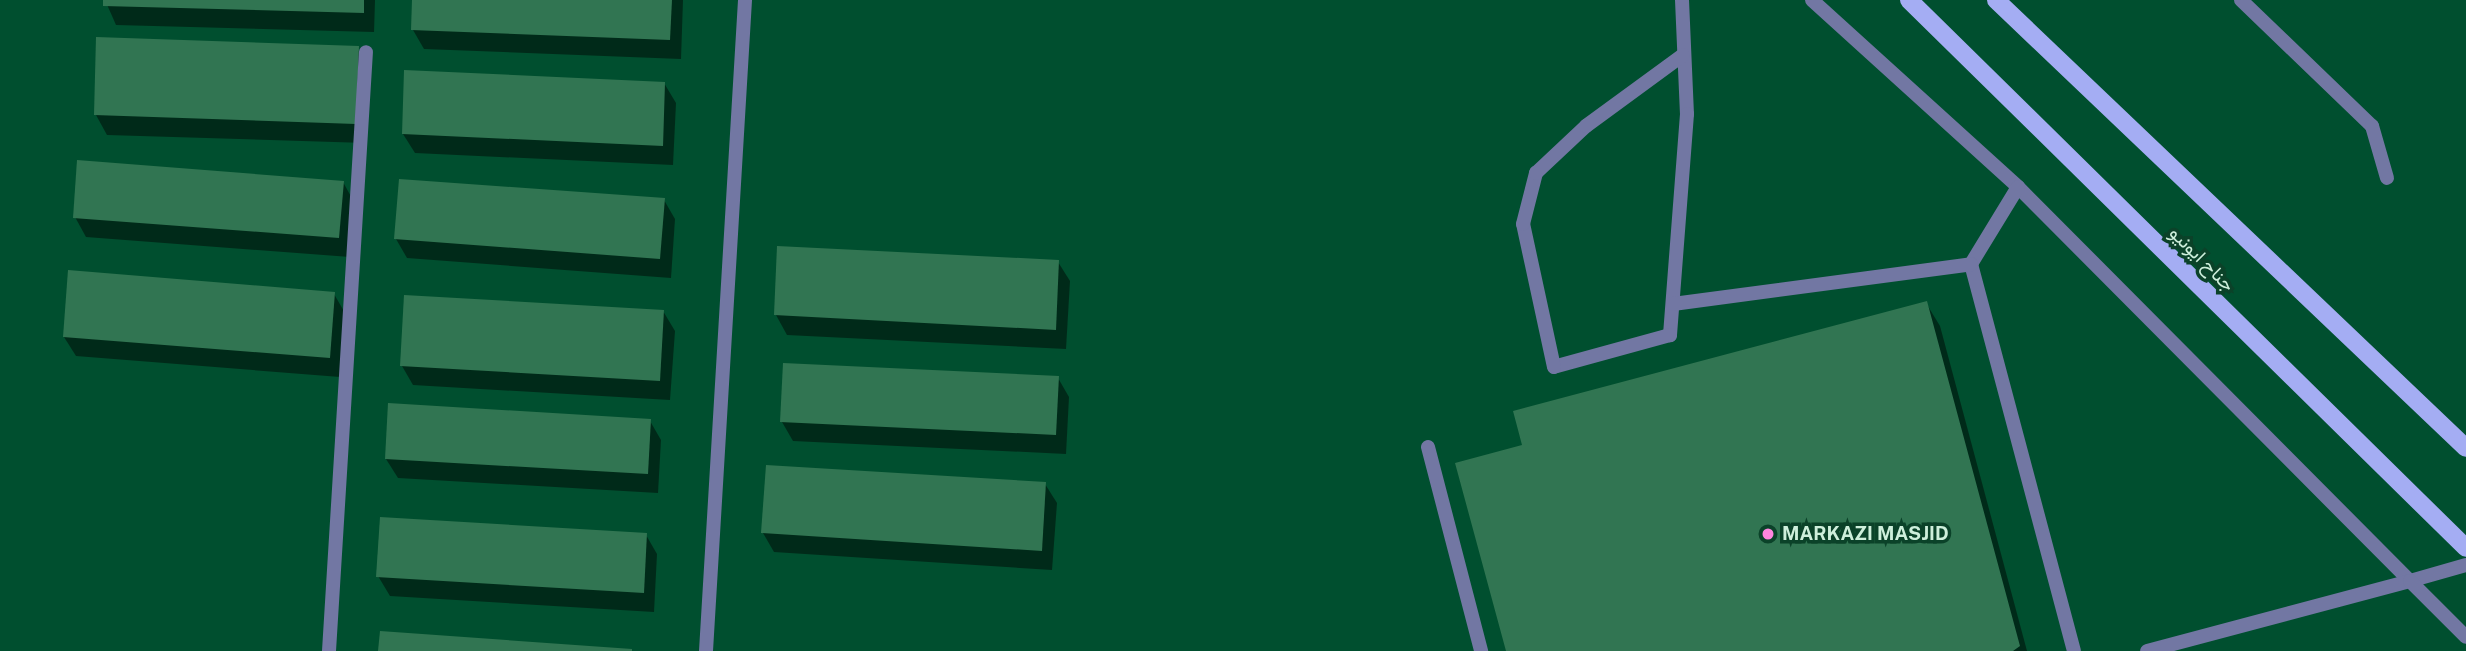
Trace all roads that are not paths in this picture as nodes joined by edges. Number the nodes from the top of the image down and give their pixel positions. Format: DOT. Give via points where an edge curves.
graph roads {
  1 [pos="745,0"];
  2 [pos="1682,0"];
  3 [pos="1812,0"];
  4 [pos="1909,0"];
  5 [pos="1996,0"];
  6 [pos="2241,0"];
  7 [pos="366,52"];
  8 [pos="1684,55"];
  9 [pos="2387,178"];
  10 [pos="2018,187"];
  11 [pos="1971,264"];
  12 [pos="1673,304"];
  13 [pos="1428,447"];
  14 [pos="2466,448"];
  15 [pos="2466,548"];
  16 [pos="2466,565"];
  17 [pos="2410,581"];
  18 [pos="2466,637"];
  19 [pos="328,651"];
  20 [pos="706,651"];
  21 [pos="1481,651"];
  22 [pos="2074,651"];
  23 [pos="2147,651"];
  1 -- 20 [label="street"];
  2 -- 8 [label="street"];
  3 -- 10 [label="street"];
  4 -- 15 [label="main road, جناح ایونیو"];
  5 -- 14 [label="main road"];
  6 -- 9 [label="street" via="2372,126"];
  7 -- 19 [label="street"];
  8 -- 12 [label="street" via="1687,114"];
  8 -- 12 [label="street" via="1586,126 1536,173 1523,224 1554,367 1670,335"];
  10 -- 11 [label="street"];
  10 -- 17 [label="street"];
  11 -- 12 [label="street"];
  11 -- 22 [label="street"];
  13 -- 21 [label="street"];
  16 -- 17 [label="street"];
  17 -- 18 [label="street"];
  17 -- 23 [label="street"];
}
